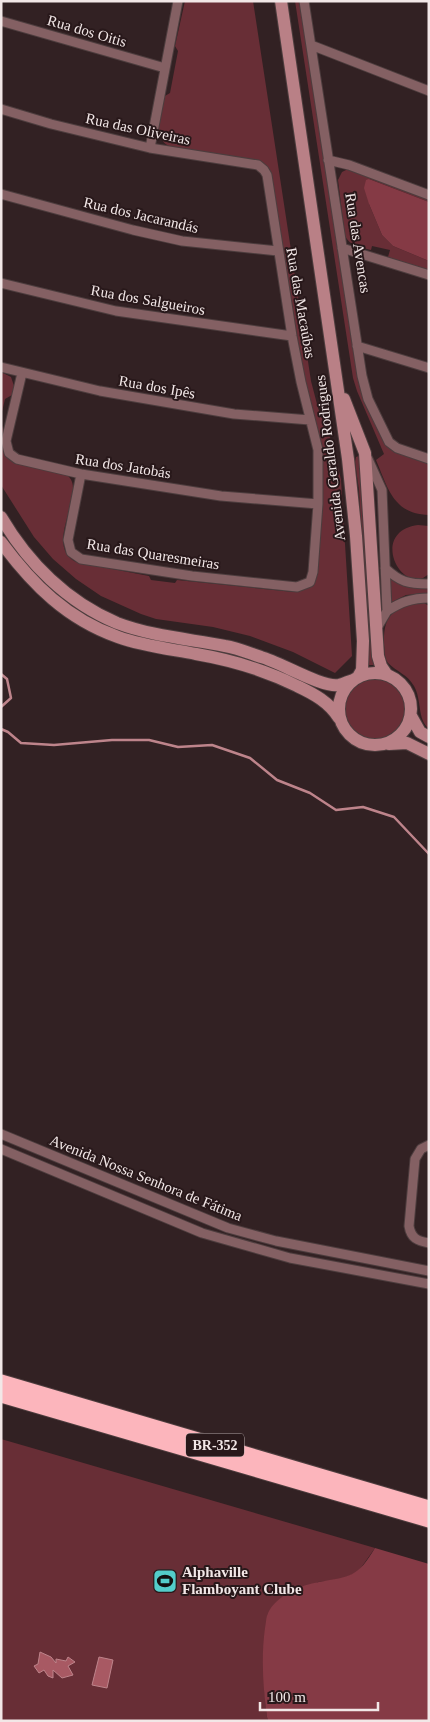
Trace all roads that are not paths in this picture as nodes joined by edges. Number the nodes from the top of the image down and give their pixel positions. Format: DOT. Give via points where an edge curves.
graph roads {
  1 [pos="178,1"];
  2 [pos="281,1"];
  3 [pos="304,1"];
  4 [pos="1,21"];
  5 [pos="311,45"];
  6 [pos="165,68"];
  7 [pos="429,91"];
  8 [pos="1,109"];
  9 [pos="150,148"];
  10 [pos="328,160"];
  11 [pos="267,175"];
  12 [pos="1,194"];
  13 [pos="429,195"];
  14 [pos="342,248"];
  15 [pos="278,251"];
  16 [pos="429,276"];
  17 [pos="1,283"];
  18 [pos="292,336"];
  19 [pos="332,346"];
  20 [pos="357,346"];
  21 [pos="1,367"];
  22 [pos="429,368"];
  23 [pos="22,373"];
  24 [pos="310,420"];
  25 [pos="365,453"];
  26 [pos="429,458"];
  27 [pos="348,459"];
  28 [pos="81,474"];
  29 [pos="318,504"];
  30 [pos="1,517"];
  31 [pos="1,542"];
  32 [pos="385,568"];
  33 [pos="310,582"];
  34 [pos="429,584"];
  35 [pos="429,598"];
  36 [pos="387,611"];
  37 [pos="377,628"];
  38 [pos="388,675"];
  39 [pos="356,678"];
  40 [pos="411,716"];
  41 [pos="339,718"];
  42 [pos="429,737"];
  43 [pos="387,744"];
  44 [pos="429,754"];
  45 [pos="1,1134"];
  46 [pos="429,1145"];
  47 [pos="1,1149"];
  48 [pos="429,1243"];
  49 [pos="429,1271"];
  50 [pos="429,1284"];
  51 [pos="1,1382"];
  52 [pos="1,1395"];
  53 [pos="429,1508"];
  54 [pos="429,1520"];
  1 -- 6 [label="street"];
  2 -- 19 [label="street"];
  3 -- 5 [label="street, Rua das Avencas"];
  4 -- 6 [label="street, Rua dos Oitis"];
  5 -- 7 [label="street"];
  5 -- 10 [label="street, Rua das Avencas"];
  6 -- 9 [label="street"];
  8 -- 9 [label="street, Rua das Oliveiras"];
  9 -- 11 [label="street, Rua das Oliveiras" via="258,164"];
  10 -- 13 [label="street"];
  10 -- 14 [label="street, Rua das Avencas"];
  11 -- 15 [label="street, Rua das Macaúbas"];
  12 -- 15 [label="street, Rua dos Jacarandás" via="182,241"];
  14 -- 16 [label="street"];
  14 -- 20 [label="street, Rua das Avencas"];
  15 -- 18 [label="street, Rua das Macaúbas"];
  17 -- 18 [label="street, Rua dos Salgueiros" via="116,311"];
  18 -- 24 [label="street, Rua das Macaúbas"];
  19 -- 25 [label="street, Avenida Geraldo Rodrigues" via="344,398"];
  19 -- 27 [label="street, Avenida Geraldo Rodrigues"];
  20 -- 22 [label="street"];
  20 -- 26 [label="street, Rua das Avencas" via="368,399 389,442 397,448"];
  21 -- 23 [label="street, Rua dos Ipês"];
  23 -- 24 [label="street, Rua dos Ipês" via="100,391 234,414"];
  23 -- 28 [label="street, Rua dos Jatobás" via="6,441 9,453 17,459"];
  24 -- 29 [label="street, Rua das Macaúbas" via="318,450"];
  25 -- 27 [label="street" via="356,450"];
  25 -- 32 [label="street, Avenida Geraldo Rodrigues" via="382,490"];
  25 -- 37 [label="street, Avenida Geraldo Rodrigues"];
  27 -- 39 [label="street, Avenida Geraldo Rodrigues" via="363,641 362,670"];
  28 -- 29 [label="street, Rua dos Jatobás" via="221,496"];
  28 -- 33 [label="street, Rua das Quaresmeiras" via="68,540 71,552 81,559 298,588"];
  29 -- 33 [label="street, Rua das Macaúbas"];
  30 -- 39 [label="street" via="41,572 78,602 117,623 227,646 272,660 324,683 338,685"];
  31 -- 41 [label="street" via="20,568 51,600 82,620 117,637 155,648 236,662 279,677 316,695 332,706"];
  32 -- 34 [label="street" via="396,578 411,584"];
  32 -- 36 [label="street, Avenida Geraldo Rodrigues"];
  35 -- 36 [label="street" via="401,602"];
  36 -- 37 [label="street"];
  37 -- 38 [label="street, Avenida Geraldo Rodrigues" via="378,656"];
  38 -- 39 [label="street" via="367,674"];
  38 -- 40 [label="street" via="407,691"];
  39 -- 41 [label="street" via="341,697"];
  40 -- 42 [label="street" via="420,732"];
  40 -- 43 [label="street" via="403,733"];
  41 -- 43 [label="street" via="352,738 363,744"];
  43 -- 44 [label="street" via="407,743"];
  45 -- 49 [label="street, Avenida Nossa Senhora de Fátima" via="228,1228 276,1241"];
  46 -- 48 [label="street" via="421,1149 415,1159 408,1226 412,1236"];
  47 -- 50 [label="street, Avenida Nossa Senhora de Fátima" via="202,1233 290,1258"];
  51 -- 53 [label="highway, BR-352"];
  52 -- 54 [label="highway, BR-352"];
}
